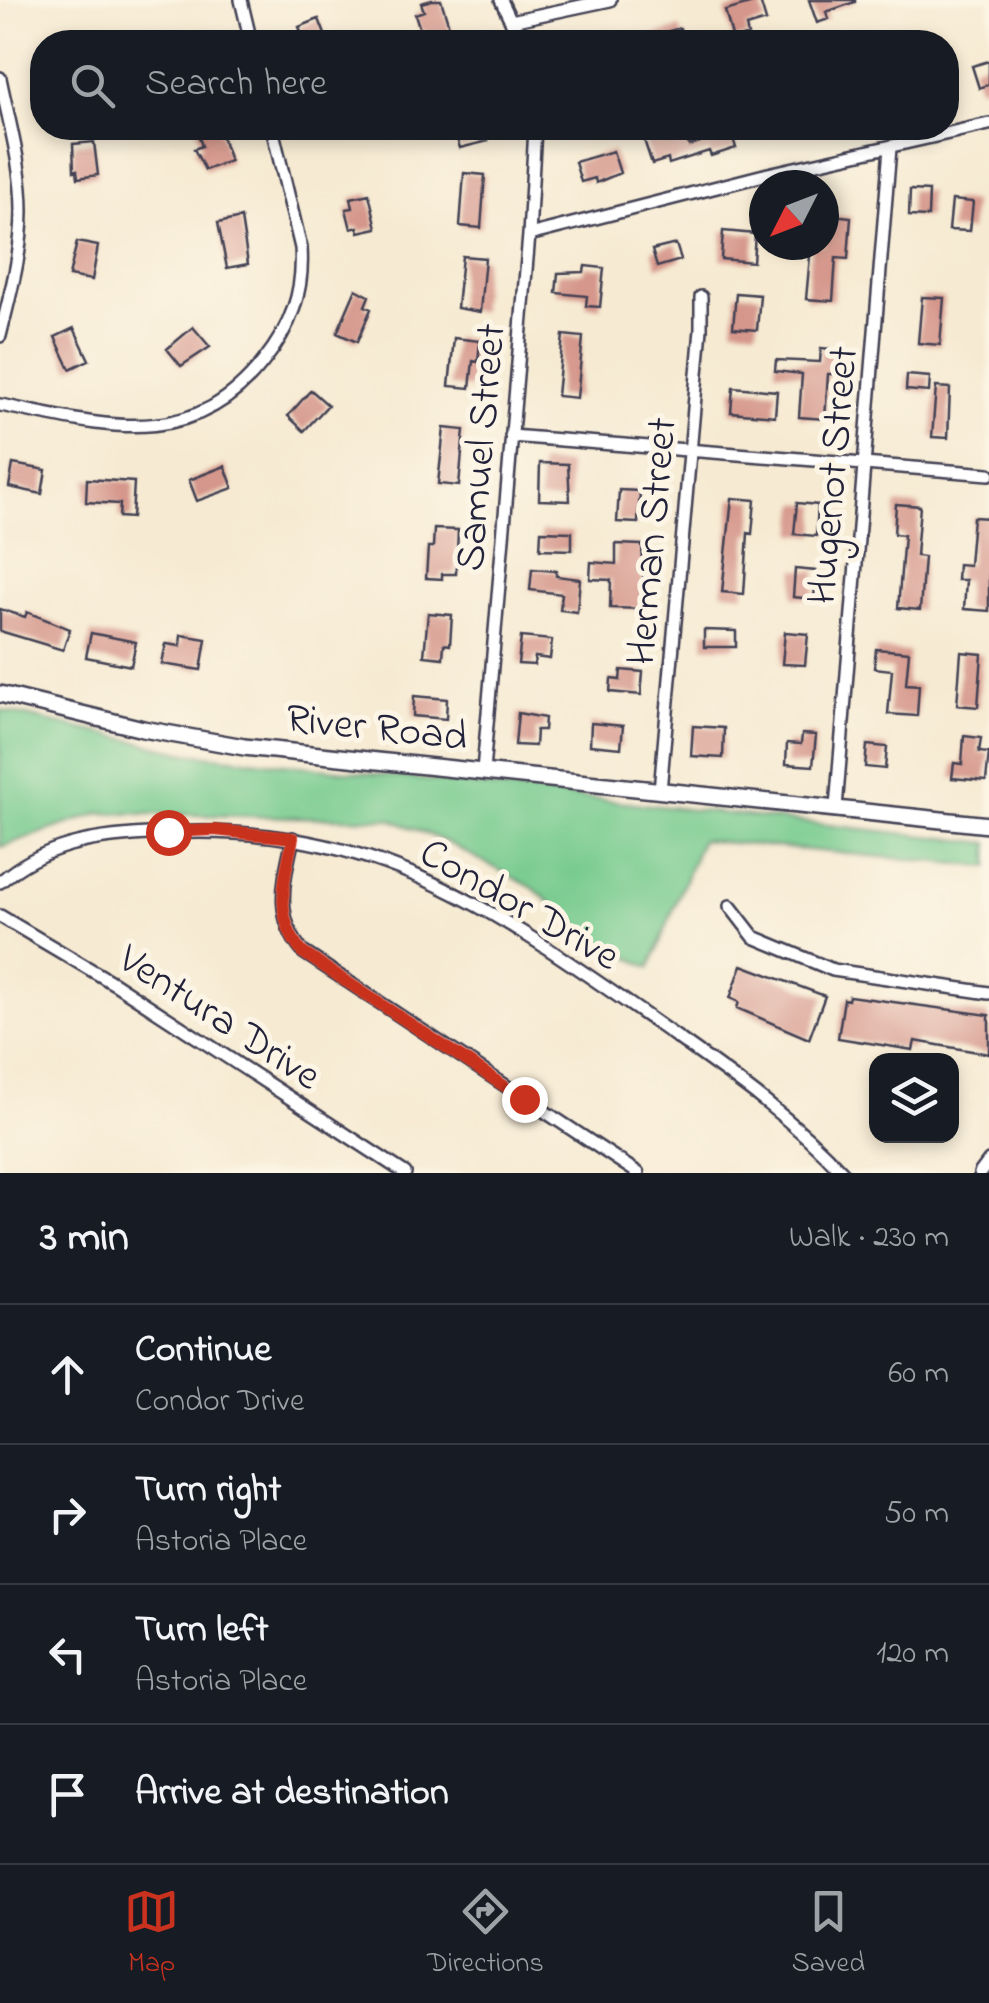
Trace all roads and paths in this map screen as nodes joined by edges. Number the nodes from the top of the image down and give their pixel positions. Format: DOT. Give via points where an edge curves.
graph roads {
  1 [pos="241,0"];
  2 [pos="501,0"];
  3 [pos="610,0"];
  4 [pos="510,21"];
  5 [pos="248,30"];
  6 [pos="515,30"];
  7 [pos="0,78"];
  8 [pos="4,112"];
  9 [pos="989,124"];
  10 [pos="959,131"];
  11 [pos="275,140"];
  12 [pos="534,140"];
  13 [pos="923,140"];
  14 [pos="890,148"];
  15 [pos="529,235"];
  16 [pos="701,297"];
  17 [pos="0,336"];
  18 [pos="0,405"];
  19 [pos="511,436"];
  20 [pos="690,450"];
  21 [pos="863,464"];
  22 [pos="989,474"];
  23 [pos="0,694"];
  24 [pos="483,771"];
  25 [pos="660,791"];
  26 [pos="836,808"];
  27 [pos="989,825"];
  28 [pos="293,838"];
  29 [pos="0,882"];
  30 [pos="730,906"];
  31 [pos="0,916"];
  32 [pos="989,993"];
  33 [pos="989,1162"];
  34 [pos="405,1173"];
  35 [pos="638,1173"];
  36 [pos="843,1173"];
  37 [pos="980,1173"];
  1 -- 5 [label="street"];
  2 -- 4 [label="street"];
  3 -- 4 [label="street"];
  4 -- 6 [label="street"];
  7 -- 8 [label="street"];
  8 -- 17 [label="street" via="22,212"];
  9 -- 10 [label="street"];
  11 -- 18 [label="street" via="303,268 287,327 252,377 199,414 153,426 112,427"];
  12 -- 15 [label="street, Samuel Street"];
  13 -- 14 [label="street"];
  14 -- 15 [label="street"];
  14 -- 21 [label="street, Hugenot Street"];
  15 -- 19 [label="street, Samuel Street"];
  16 -- 20 [label="street, Herman Street"];
  19 -- 20 [label="street"];
  19 -- 24 [label="street, Samuel Street"];
  20 -- 21 [label="street"];
  20 -- 25 [label="street, Herman Street"];
  21 -- 22 [label="street"];
  21 -- 26 [label="street, Hugenot Street"];
  23 -- 24 [label="street, River Road" via="244,747"];
  24 -- 25 [label="street, River Road"];
  25 -- 26 [label="street, River Road"];
  26 -- 27 [label="street, River Road"];
  28 -- 29 [label="street, Condor Drive" via="214,830 86,840 44,852"];
  28 -- 35 [label="street" via="282,909 302,952"];
  28 -- 36 [label="street, Condor Drive" via="390,863 509,922 748,1087"];
  30 -- 32 [label="street" via="754,937 833,970"];
  31 -- 34 [label="street, Ventura Drive"];
  33 -- 37 [label="street"];
}
